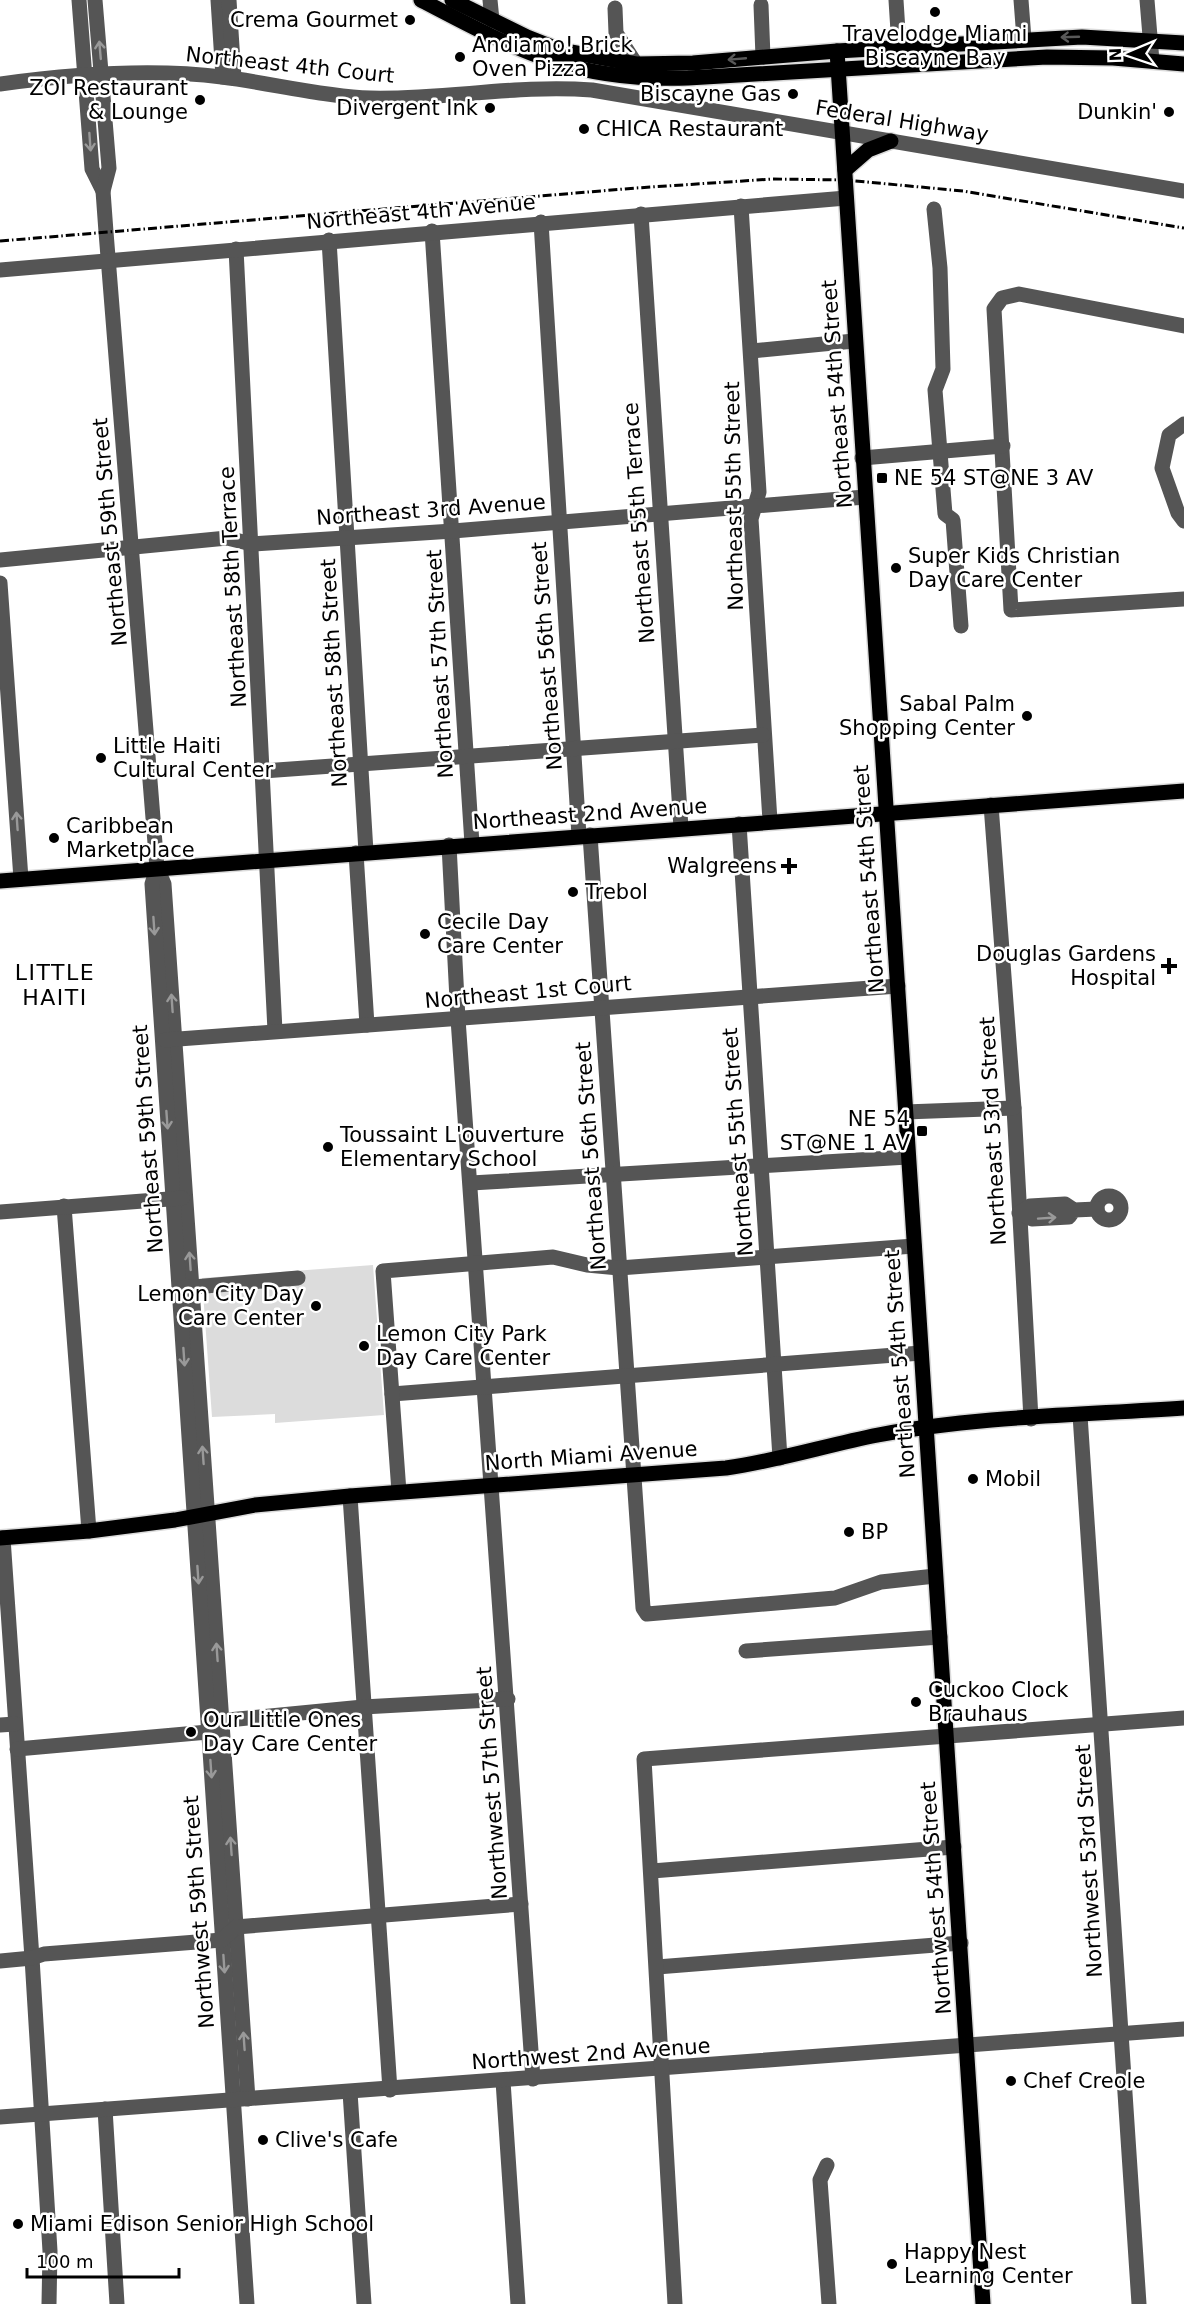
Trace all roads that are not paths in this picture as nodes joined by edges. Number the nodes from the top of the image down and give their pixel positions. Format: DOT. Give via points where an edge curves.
graph roads {
  1 [pos="79,0"];
  2 [pos="95,0"];
  3 [pos="218,0"];
  4 [pos="229,0"];
  5 [pos="421,0"];
  6 [pos="489,0"];
  7 [pos="896,0"];
  8 [pos="1021,0"];
  9 [pos="1147,0"];
  10 [pos="461,1"];
  11 [pos="761,5"];
  12 [pos="615,8"];
  13 [pos="492,20"];
  14 [pos="616,33"];
  15 [pos="1024,39"];
  16 [pos="1149,40"];
  17 [pos="1184,43"];
  18 [pos="899,47"];
  19 [pos="837,51"];
  20 [pos="763,57"];
  21 [pos="599,59"];
  22 [pos="1152,61"];
  23 [pos="636,64"];
  24 [pos="1184,64"];
  25 [pos="838,69"];
  26 [pos="102,75"];
  27 [pos="85,76"];
  28 [pos="229,78"];
  29 [pos="0,84"];
  30 [pos="612,94"];
  31 [pos="842,132"];
  32 [pos="891,141"];
  33 [pos="845,170"];
  34 [pos="103,191"];
  35 [pos="1184,191"];
  36 [pos="846,198"];
  37 [pos="741,206"];
  38 [pos="934,210"];
  39 [pos="641,214"];
  40 [pos="541,222"];
  41 [pos="432,231"];
  42 [pos="329,240"];
  43 [pos="236,249"];
  44 [pos="108,260"];
  45 [pos="0,270"];
  46 [pos="1184,326"];
  47 [pos="854,341"];
  48 [pos="752,351"];
  49 [pos="1184,424"];
  50 [pos="1003,446"];
  51 [pos="941,452"];
  52 [pos="862,458"];
  53 [pos="865,497"];
  54 [pos="756,507"];
  55 [pos="658,515"];
  56 [pos="1184,521"];
  57 [pos="559,522"];
  58 [pos="453,531"];
  59 [pos="347,537"];
  60 [pos="252,544"];
  61 [pos="132,550"];
  62 [pos="0,560"];
  63 [pos="0,583"];
  64 [pos="1184,599"];
  65 [pos="961,627"];
  66 [pos="763,735"];
  67 [pos="675,741"];
  68 [pos="574,750"];
  69 [pos="466,756"];
  70 [pos="361,765"];
  71 [pos="263,771"];
  72 [pos="1184,791"];
  73 [pos="991,805"];
  74 [pos="886,813"];
  75 [pos="770,821"];
  76 [pos="739,824"];
  77 [pos="681,828"];
  78 [pos="585,835"];
  79 [pos="472,844"];
  80 [pos="449,846"];
  81 [pos="361,852"];
  82 [pos="266,860"];
  83 [pos="157,868"];
  84 [pos="21,879"];
  85 [pos="0,881"];
  86 [pos="898,986"];
  87 [pos="749,998"];
  88 [pos="603,1006"];
  89 [pos="458,1019"];
  90 [pos="367,1025"];
  91 [pos="275,1031"];
  92 [pos="168,1040"];
  93 [pos="1014,1108"];
  94 [pos="905,1112"];
  95 [pos="908,1157"];
  96 [pos="761,1164"];
  97 [pos="612,1175"];
  98 [pos="471,1183"];
  99 [pos="179,1198"];
  100 [pos="64,1206"];
  101 [pos="1097,1209"];
  102 [pos="0,1212"];
  103 [pos="1019,1213"];
  104 [pos="914,1246"];
  105 [pos="767,1258"];
  106 [pos="477,1264"];
  107 [pos="619,1268"];
  108 [pos="298,1278"];
  109 [pos="185,1288"];
  110 [pos="921,1353"];
  111 [pos="774,1366"];
  112 [pos="627,1376"];
  113 [pos="484,1388"];
  114 [pos="392,1394"];
  115 [pos="1184,1408"];
  116 [pos="1080,1415"];
  117 [pos="1031,1419"];
  118 [pos="925,1428"];
  119 [pos="780,1458"];
  120 [pos="633,1474"];
  121 [pos="492,1484"];
  122 [pos="929,1489"];
  123 [pos="399,1492"];
  124 [pos="350,1496"];
  125 [pos="201,1515"];
  126 [pos="89,1531"];
  127 [pos="1,1538"];
  128 [pos="935,1576"];
  129 [pos="940,1637"];
  130 [pos="746,1651"];
  131 [pos="508,1699"];
  132 [pos="363,1707"];
  133 [pos="1184,1718"];
  134 [pos="222,1721"];
  135 [pos="1102,1724"];
  136 [pos="8,1725"];
  137 [pos="208,1732"];
  138 [pos="946,1738"];
  139 [pos="17,1749"];
  140 [pos="954,1847"];
  141 [pos="652,1872"];
  142 [pos="521,1904"];
  143 [pos="380,1915"];
  144 [pos="236,1927"];
  145 [pos="222,1940"];
  146 [pos="961,1944"];
  147 [pos="32,1958"];
  148 [pos="0,1961"];
  149 [pos="657,1967"];
  150 [pos="1184,2029"];
  151 [pos="1120,2034"];
  152 [pos="968,2046"];
  153 [pos="660,2070"];
  154 [pos="533,2079"];
  155 [pos="503,2081"];
  156 [pos="390,2090"];
  157 [pos="350,2092"];
  158 [pos="241,2100"];
  159 [pos="105,2109"];
  160 [pos="41,2114"];
  161 [pos="0,2117"];
  162 [pos="826,2164"];
  163 [pos="50,2304"];
  164 [pos="117,2304"];
  165 [pos="247,2304"];
  166 [pos="364,2304"];
  167 [pos="518,2304"];
  168 [pos="675,2304"];
  169 [pos="830,2304"];
  170 [pos="983,2304"];
  171 [pos="1139,2304"];
  1 -- 27 [label="street, Northeast 59th Street"];
  26 -- 2 [label="street, Northeast 59th Street, one-way"];
  3 -- 28 [label="street"];
  4 -- 28 [label="street"];
  5 -- 25 [label="main road" via="519,50 593,73 664,79"];
  6 -- 13 [label="street"];
  7 -- 18 [label="street"];
  8 -- 15 [label="street"];
  9 -- 16 [label="street"];
  10 -- 13 [label="main road"];
  11 -- 20 [label="street"];
  12 -- 14 [label="street"];
  13 -- 21 [label="main road" via="552,47"];
  14 -- 21 [label="street" via="610,51"];
  14 -- 23 [label="street"];
  16 -- 15 [label="main road, one-way"];
  15 -- 18 [label="main road"];
  16 -- 17 [label="main road"];
  16 -- 22 [label="street"];
  18 -- 19 [label="main road"];
  19 -- 20 [label="main road"];
  19 -- 25 [label="main road, Northeast 54th Street"];
  20 -- 23 [label="main road, one-way"];
  21 -- 23 [label="main road"];
  22 -- 24 [label="main road"];
  22 -- 25 [label="main road" via="1047,57"];
  25 -- 31 [label="main road, Northeast 54th Street"];
  26 -- 27 [label="street, Northeast 4th Court"];
  26 -- 28 [label="street, Northeast 4th Court" via="154,73"];
  26 -- 34 [label="street, Northeast 59th Street" via="109,168"];
  27 -- 29 [label="street, Northeast 4th Court"];
  27 -- 34 [label="street, Northeast 59th Street, one-way" via="92,169"];
  28 -- 30 [label="street, Northeast 4th Court" via="368,98 537,89"];
  30 -- 31 [label="street, Federal Highway"];
  31 -- 32 [label="street, Federal Highway"];
  31 -- 33 [label="main road, Northeast 54th Street"];
  32 -- 33 [label="main road" via="868,150"];
  32 -- 35 [label="street, Federal Highway"];
  33 -- 36 [label="main road, Northeast 54th Street"];
  34 -- 44 [label="street, Northeast 59th Street"];
  36 -- 37 [label="street, Northeast 4th Avenue"];
  36 -- 47 [label="main road, Northeast 54th Street"];
  37 -- 39 [label="street, Northeast 4th Avenue"];
  37 -- 48 [label="street, Northeast 55th Street"];
  38 -- 51 [label="street" via="943,369 935,390"];
  39 -- 40 [label="street, Northeast 4th Avenue"];
  39 -- 55 [label="street, Northeast 55th Terrace"];
  40 -- 41 [label="street, Northeast 4th Avenue"];
  40 -- 57 [label="street, Northeast 56th Street"];
  41 -- 42 [label="street, Northeast 4th Avenue"];
  41 -- 58 [label="street, Northeast 57th Street"];
  42 -- 43 [label="street, Northeast 4th Avenue"];
  42 -- 59 [label="street, Northeast 58th Street"];
  43 -- 44 [label="street, Northeast 4th Avenue"];
  43 -- 60 [label="street, Northeast 58th Terrace"];
  44 -- 45 [label="street, Northeast 4th Avenue"];
  44 -- 61 [label="street, Northeast 59th Street"];
  46 -- 50 [label="street" via="1019,294 1002,298 994,309"];
  47 -- 48 [label="street"];
  47 -- 52 [label="main road, Northeast 54th Street"];
  48 -- 54 [label="street, Northeast 55th Street" via="759,492"];
  49 -- 56 [label="street" via="1169,435 1162,468"];
  50 -- 51 [label="street"];
  50 -- 64 [label="street" via="1011,610"];
  51 -- 52 [label="street"];
  51 -- 65 [label="street" via="945,514 952,519"];
  52 -- 53 [label="main road, Northeast 54th Street"];
  53 -- 54 [label="street, Northeast 3rd Avenue"];
  53 -- 74 [label="main road, Northeast 54th Street"];
  54 -- 55 [label="street, Northeast 3rd Avenue"];
  54 -- 66 [label="street, Northeast 55th Street" via="751,519"];
  55 -- 57 [label="street, Northeast 3rd Avenue"];
  55 -- 67 [label="street, Northeast 55th Terrace"];
  57 -- 58 [label="street, Northeast 3rd Avenue"];
  57 -- 68 [label="street, Northeast 56th Street"];
  58 -- 59 [label="street, Northeast 3rd Avenue"];
  58 -- 69 [label="street, Northeast 57th Street"];
  59 -- 60 [label="street, Northeast 3rd Avenue"];
  59 -- 70 [label="street, Northeast 58th Street"];
  60 -- 61 [label="street, Northeast 3rd Avenue" via="227,538"];
  60 -- 71 [label="street, Northeast 58th Terrace"];
  61 -- 62 [label="street, Northeast 3rd Avenue"];
  61 -- 83 [label="street, Northeast 59th Street"];
  84 -- 63 [label="street, one-way"];
  66 -- 67 [label="street"];
  66 -- 75 [label="street, Northeast 55th Street"];
  67 -- 68 [label="street"];
  67 -- 77 [label="street, Northeast 55th Terrace"];
  68 -- 69 [label="street"];
  68 -- 78 [label="street, Northeast 56th Street"];
  69 -- 70 [label="street"];
  69 -- 79 [label="street, Northeast 57th Street"];
  70 -- 71 [label="street"];
  70 -- 81 [label="street, Northeast 58th Street"];
  71 -- 82 [label="street, Northeast 58th Terrace"];
  72 -- 73 [label="main road, Northeast 2nd Avenue"];
  73 -- 74 [label="main road, Northeast 2nd Avenue"];
  73 -- 93 [label="street, Northeast 53rd Street"];
  74 -- 75 [label="main road, Northeast 2nd Avenue"];
  74 -- 86 [label="main road, Northeast 54th Street"];
  75 -- 76 [label="main road, Northeast 2nd Avenue"];
  76 -- 77 [label="main road, Northeast 2nd Avenue"];
  76 -- 87 [label="street, Northeast 55th Street"];
  77 -- 78 [label="main road, Northeast 2nd Avenue"];
  78 -- 79 [label="main road, Northeast 2nd Avenue"];
  78 -- 88 [label="street, Northeast 56th Street"];
  79 -- 80 [label="main road, Northeast 2nd Avenue"];
  80 -- 81 [label="main road, Northeast 2nd Avenue"];
  80 -- 89 [label="street"];
  81 -- 82 [label="main road, Northeast 2nd Avenue"];
  81 -- 90 [label="street, Northeast 58th Street"];
  82 -- 83 [label="main road, Northeast 2nd Avenue"];
  82 -- 91 [label="street, Northeast 58th Terrace"];
  83 -- 84 [label="main road, Northeast 2nd Avenue"];
  83 -- 92 [label="street, Northeast 59th Street" via="164,884"];
  84 -- 85 [label="main road, Northeast 2nd Avenue"];
  86 -- 87 [label="street, Northeast 1st Court"];
  86 -- 94 [label="main road, Northeast 54th Street"];
  87 -- 88 [label="street, Northeast 1st Court"];
  87 -- 96 [label="street, Northeast 55th Street"];
  88 -- 89 [label="street, Northeast 1st Court"];
  88 -- 97 [label="street, Northeast 56th Street"];
  89 -- 90 [label="street, Northeast 1st Court"];
  89 -- 98 [label="street"];
  90 -- 91 [label="street, Northeast 1st Court"];
  91 -- 92 [label="street, Northeast 1st Court"];
  92 -- 99 [label="street, Northeast 59th Street"];
  93 -- 94 [label="street"];
  93 -- 103 [label="street, Northeast 53rd Street"];
  94 -- 95 [label="main road, Northeast 54th Street"];
  95 -- 96 [label="street"];
  95 -- 104 [label="main road, Northeast 54th Street"];
  96 -- 97 [label="street"];
  96 -- 105 [label="street, Northeast 55th Street"];
  97 -- 98 [label="street"];
  97 -- 107 [label="street, Northeast 56th Street"];
  98 -- 106 [label="street"];
  99 -- 100 [label="street"];
  99 -- 109 [label="street, Northeast 59th Street"];
  100 -- 102 [label="street"];
  100 -- 126 [label="street"];
  101 -- 103 [label="street" via="1074,1210 1069,1217 1032,1219"];
  103 -- 117 [label="street, Northeast 53rd Street"];
  104 -- 105 [label="street"];
  104 -- 110 [label="main road, Northeast 54th Street"];
  105 -- 107 [label="street"];
  105 -- 111 [label="street, Northeast 55th Street"];
  106 -- 107 [label="street" via="553,1257"];
  106 -- 113 [label="street"];
  106 -- 114 [label="street" via="382,1271"];
  107 -- 112 [label="street, Northeast 56th Street"];
  108 -- 109 [label="street"];
  109 -- 125 [label="street, Northeast 59th Street"];
  110 -- 111 [label="street"];
  110 -- 118 [label="main road, Northeast 54th Street"];
  111 -- 112 [label="street"];
  111 -- 119 [label="street, Northeast 55th Street"];
  112 -- 113 [label="street"];
  112 -- 120 [label="street, Northeast 56th Street"];
  113 -- 114 [label="street"];
  113 -- 121 [label="street"];
  114 -- 123 [label="street"];
  115 -- 116 [label="main road, North Miami Avenue"];
  116 -- 117 [label="main road, North Miami Avenue"];
  116 -- 135 [label="street, Northwest 53rd Street"];
  117 -- 118 [label="main road, North Miami Avenue"];
  118 -- 119 [label="main road, North Miami Avenue" via="876,1435"];
  118 -- 122 [label="main road, Northeast 54th Street"];
  119 -- 120 [label="main road, North Miami Avenue" via="726,1468"];
  120 -- 121 [label="main road, North Miami Avenue"];
  120 -- 128 [label="street, Northeast 56th Street" via="643,1608 647,1614 835,1599 881,1581"];
  121 -- 123 [label="main road, North Miami Avenue"];
  121 -- 131 [label="street, Northwest 57th Street"];
  122 -- 128 [label="main road, Northwest 54th Street"];
  123 -- 124 [label="main road, North Miami Avenue"];
  124 -- 125 [label="main road, North Miami Avenue" via="255,1505"];
  124 -- 132 [label="street"];
  125 -- 126 [label="main road, North Miami Avenue"];
  134 -- 125 [label="street, Northwest 59th Street, one-way"];
  125 -- 137 [label="street, Northwest 59th Street, one-way"];
  126 -- 127 [label="main road, North Miami Avenue"];
  127 -- 136 [label="street"];
  128 -- 129 [label="main road, Northwest 54th Street"];
  129 -- 130 [label="street"];
  129 -- 138 [label="main road, Northwest 54th Street"];
  131 -- 132 [label="street"];
  131 -- 142 [label="street, Northwest 57th Street"];
  132 -- 134 [label="street"];
  132 -- 143 [label="street"];
  133 -- 135 [label="street"];
  134 -- 137 [label="street"];
  144 -- 134 [label="street, Northwest 59th Street, one-way"];
  135 -- 138 [label="street"];
  135 -- 151 [label="street, Northwest 53rd Street"];
  136 -- 139 [label="street"];
  137 -- 139 [label="street"];
  137 -- 145 [label="street, Northwest 59th Street, one-way"];
  138 -- 140 [label="main road, Northwest 54th Street"];
  138 -- 141 [label="street" via="644,1759"];
  139 -- 147 [label="street"];
  140 -- 141 [label="street"];
  140 -- 146 [label="main road, Northwest 54th Street"];
  141 -- 149 [label="street"];
  142 -- 143 [label="street"];
  142 -- 154 [label="street, Northwest 57th Street"];
  143 -- 144 [label="street"];
  143 -- 156 [label="street"];
  144 -- 145 [label="street"];
  158 -- 144 [label="street, Northwest 59th Street, one-way"];
  145 -- 147 [label="street"];
  145 -- 158 [label="street, Northwest 59th Street, one-way"];
  146 -- 149 [label="street"];
  146 -- 152 [label="main road, Northwest 54th Street"];
  147 -- 148 [label="street"];
  147 -- 160 [label="street"];
  149 -- 153 [label="street"];
  150 -- 151 [label="street, Northwest 2nd Avenue"];
  151 -- 152 [label="street, Northwest 2nd Avenue"];
  151 -- 171 [label="street, Northwest 53rd Street"];
  152 -- 153 [label="street, Northwest 2nd Avenue"];
  152 -- 170 [label="main road, Northwest 54th Street"];
  153 -- 154 [label="street, Northwest 2nd Avenue"];
  153 -- 168 [label="street"];
  154 -- 155 [label="street, Northwest 2nd Avenue"];
  155 -- 156 [label="street, Northwest 2nd Avenue"];
  155 -- 167 [label="street"];
  156 -- 157 [label="street, Northwest 2nd Avenue"];
  157 -- 158 [label="street, Northwest 2nd Avenue"];
  157 -- 166 [label="street"];
  158 -- 159 [label="street, Northwest 2nd Avenue"];
  158 -- 165 [label="street, Northwest 59th Street"];
  159 -- 160 [label="street, Northwest 2nd Avenue"];
  159 -- 164 [label="street"];
  160 -- 161 [label="street, Northwest 2nd Avenue"];
  160 -- 163 [label="street"];
  162 -- 169 [label="street" via="820,2180"];
}
